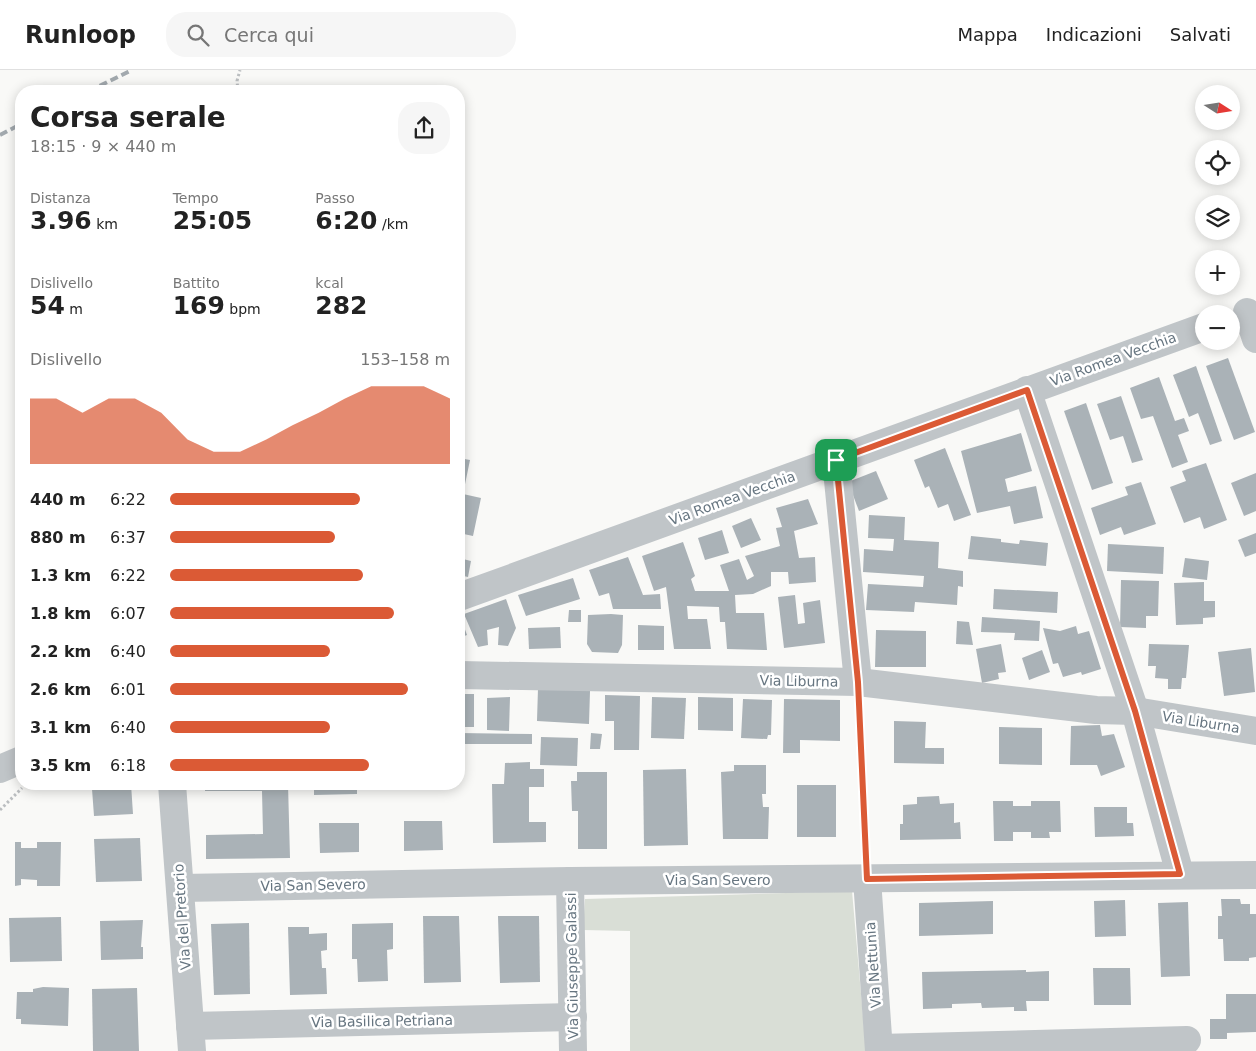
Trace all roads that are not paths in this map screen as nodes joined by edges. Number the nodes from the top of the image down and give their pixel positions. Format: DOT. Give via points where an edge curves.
graph roads {
  1 [pos="1245,312"];
  2 [pos="1195,330"];
  3 [pos="1256,339"];
  4 [pos="1027,390"];
  5 [pos="836,460"];
  6 [pos="465,595"];
  7 [pos="465,675"];
  8 [pos="858,682"];
  9 [pos="1135,711"];
  10 [pos="1256,731"];
  11 [pos="15,763"];
  12 [pos="0,769"];
  13 [pos="172,790"];
  14 [pos="1180,874"];
  15 [pos="1256,875"];
  16 [pos="867,879"];
  17 [pos="570,881"];
  18 [pos="180,888"];
  19 [pos="573,1017"];
  20 [pos="191,1038"];
  21 [pos="1187,1040"];
  22 [pos="879,1049"];
  23 [pos="573,1051"];
  1 -- 3 [label="street"];
  2 -- 4 [label="street, Via Romea Vecchia"];
  4 -- 5 [label="street, Via Romea Vecchia"];
  4 -- 9 [label="street"];
  5 -- 6 [label="street, Via Romea Vecchia"];
  5 -- 8 [label="street"];
  7 -- 8 [label="street, Via Liburna"];
  8 -- 9 [label="street, Via Liburna" via="1096,710"];
  9 -- 10 [label="street, Via Liburna"];
  9 -- 14 [label="street"];
  11 -- 12 [label="street"];
  13 -- 18 [label="street, Via del Pretorio"];
  14 -- 15 [label="street, Via San Severo"];
  14 -- 16 [label="street, Via San Severo"];
  16 -- 17 [label="street, Via San Severo"];
  16 -- 22 [label="street, Via Nettunia"];
  17 -- 18 [label="street, Via San Severo"];
  17 -- 19 [label="street, Via Giuseppe Galassi"];
  18 -- 20 [label="street, Via del Pretorio"];
  19 -- 20 [label="street, Via Basilica Petriana"];
  19 -- 23 [label="street, Via Giuseppe Galassi"];
  21 -- 22 [label="street"];
}
